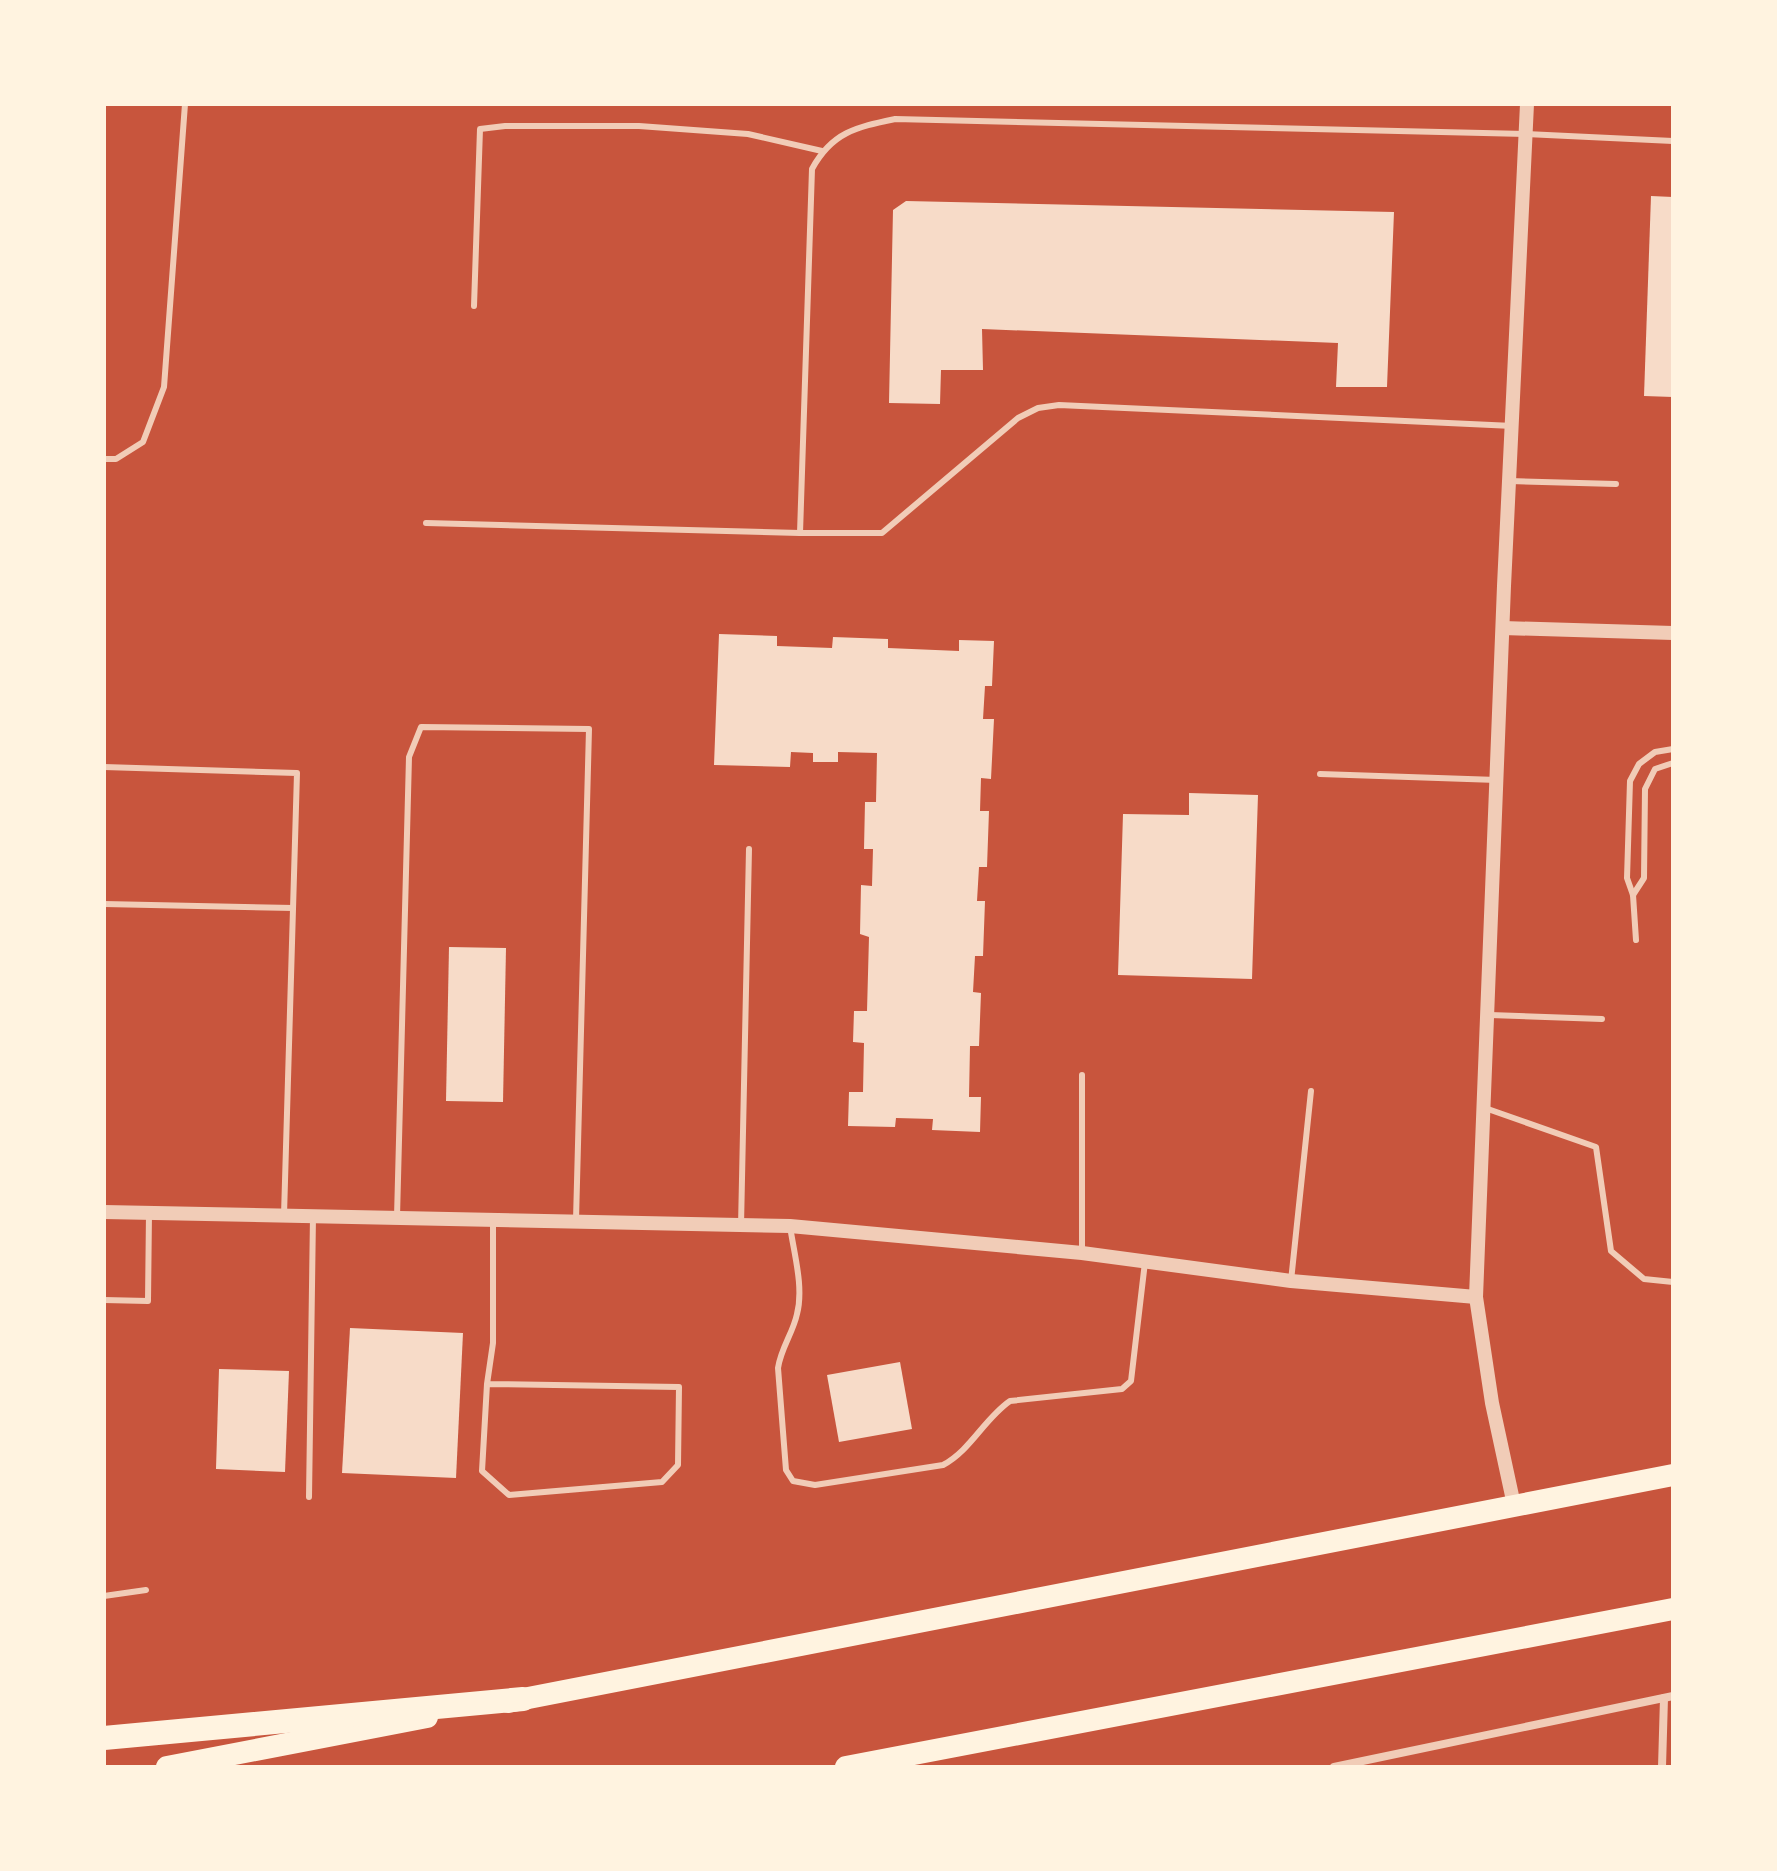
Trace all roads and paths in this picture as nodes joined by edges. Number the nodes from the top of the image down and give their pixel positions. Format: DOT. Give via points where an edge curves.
graph roads {
  1 [pos="185,104"];
  2 [pos="1527,104"];
  3 [pos="1526,134"];
  4 [pos="1673,141"];
  5 [pos="822,151"];
  6 [pos="474,306"];
  7 [pos="1513,426"];
  8 [pos="104,459"];
  9 [pos="1510,481"];
  10 [pos="1616,484"];
  11 [pos="426,523"];
  12 [pos="800,533"];
  13 [pos="1503,628"];
  14 [pos="1673,633"];
  15 [pos="1673,749"];
  16 [pos="1673,763"];
  17 [pos="104,767"];
  18 [pos="1320,774"];
  19 [pos="1498,780"];
  20 [pos="749,849"];
  21 [pos="1633,895"];
  22 [pos="104,904"];
  23 [pos="293,908"];
  24 [pos="1636,940"];
  25 [pos="1488,1015"];
  26 [pos="1602,1019"];
  27 [pos="1082,1075"];
  28 [pos="1311,1091"];
  29 [pos="1485,1108"];
  30 [pos="104,1212"];
  31 [pos="149,1213"];
  32 [pos="284,1215"];
  33 [pos="313,1216"];
  34 [pos="397,1217"];
  35 [pos="494,1218"];
  36 [pos="576,1220"];
  37 [pos="741,1226"];
  38 [pos="790,1226"];
  39 [pos="1082,1253"];
  40 [pos="1145,1262"];
  41 [pos="1291,1281"];
  42 [pos="1673,1282"];
  43 [pos="1476,1297"];
  44 [pos="104,1300"];
  45 [pos="487,1384"];
  46 [pos="1673,1475"];
  47 [pos="309,1497"];
  48 [pos="1514,1505"];
  49 [pos="146,1590"];
  50 [pos="104,1596"];
  51 [pos="1673,1609"];
  52 [pos="1669,1697"];
  53 [pos="523,1699"];
  54 [pos="104,1738"];
  55 [pos="167,1767"];
  56 [pos="846,1767"];
  57 [pos="1334,1767"];
  58 [pos="1662,1767"];
  1 -- 8 [label="lane" via="164,387 143,442 116,459"];
  2 -- 3 [label="street"];
  3 -- 4 [label="lane"];
  3 -- 5 [label="lane" via="895,119 841,135"];
  3 -- 7 [label="street"];
  5 -- 6 [label="lane" via="748,134 639,126 480,129"];
  5 -- 12 [label="lane" via="812,169"];
  7 -- 9 [label="street"];
  7 -- 12 [label="lane" via="1038,408 1018,418 882,533"];
  9 -- 10 [label="lane"];
  9 -- 13 [label="street"];
  11 -- 12 [label="lane"];
  13 -- 14 [label="street"];
  13 -- 19 [label="street"];
  15 -- 21 [label="lane" via="1655,752 1639,764 1630,781 1627,878"];
  16 -- 21 [label="lane" via="1655,769 1645,789 1644,878"];
  17 -- 23 [label="lane" via="297,773"];
  18 -- 19 [label="lane"];
  19 -- 25 [label="street"];
  20 -- 37 [label="lane"];
  21 -- 24 [label="lane"];
  22 -- 23 [label="lane"];
  23 -- 32 [label="lane"];
  25 -- 26 [label="lane"];
  25 -- 29 [label="street"];
  27 -- 39 [label="lane"];
  28 -- 41 [label="lane"];
  29 -- 42 [label="lane" via="1596,1147 1611,1251 1644,1279"];
  29 -- 43 [label="street"];
  30 -- 31 [label="street"];
  31 -- 32 [label="street"];
  31 -- 44 [label="lane" via="148,1301"];
  32 -- 33 [label="street"];
  33 -- 34 [label="street"];
  33 -- 47 [label="lane"];
  34 -- 35 [label="street"];
  34 -- 36 [label="lane" via="409,757 421,727 589,729"];
  35 -- 36 [label="street"];
  35 -- 45 [label="lane" via="493,1343"];
  36 -- 37 [label="street"];
  37 -- 38 [label="street"];
  38 -- 39 [label="street"];
  38 -- 40 [label="lane" via="800,1299 778,1368 786,1470 793,1481 815,1485 943,1465 957,1458 1010,1401 1122,1389 1131,1381"];
  39 -- 40 [label="street"];
  40 -- 41 [label="street"];
  41 -- 43 [label="street"];
  43 -- 48 [label="street"];
  45 -- 45 [label="lane" via="679,1387 678,1465 662,1482 509,1495 482,1471"];
  46 -- 48 [label="highway"];
  48 -- 53 [label="highway"];
  49 -- 50 [label="lane"];
  51 -- 56 [label="highway"];
  52 -- 57 [label="street"];
  52 -- 58 [label="street"];
  53 -- 54 [label="highway"];
  53 -- 55 [label="highway"];
}
